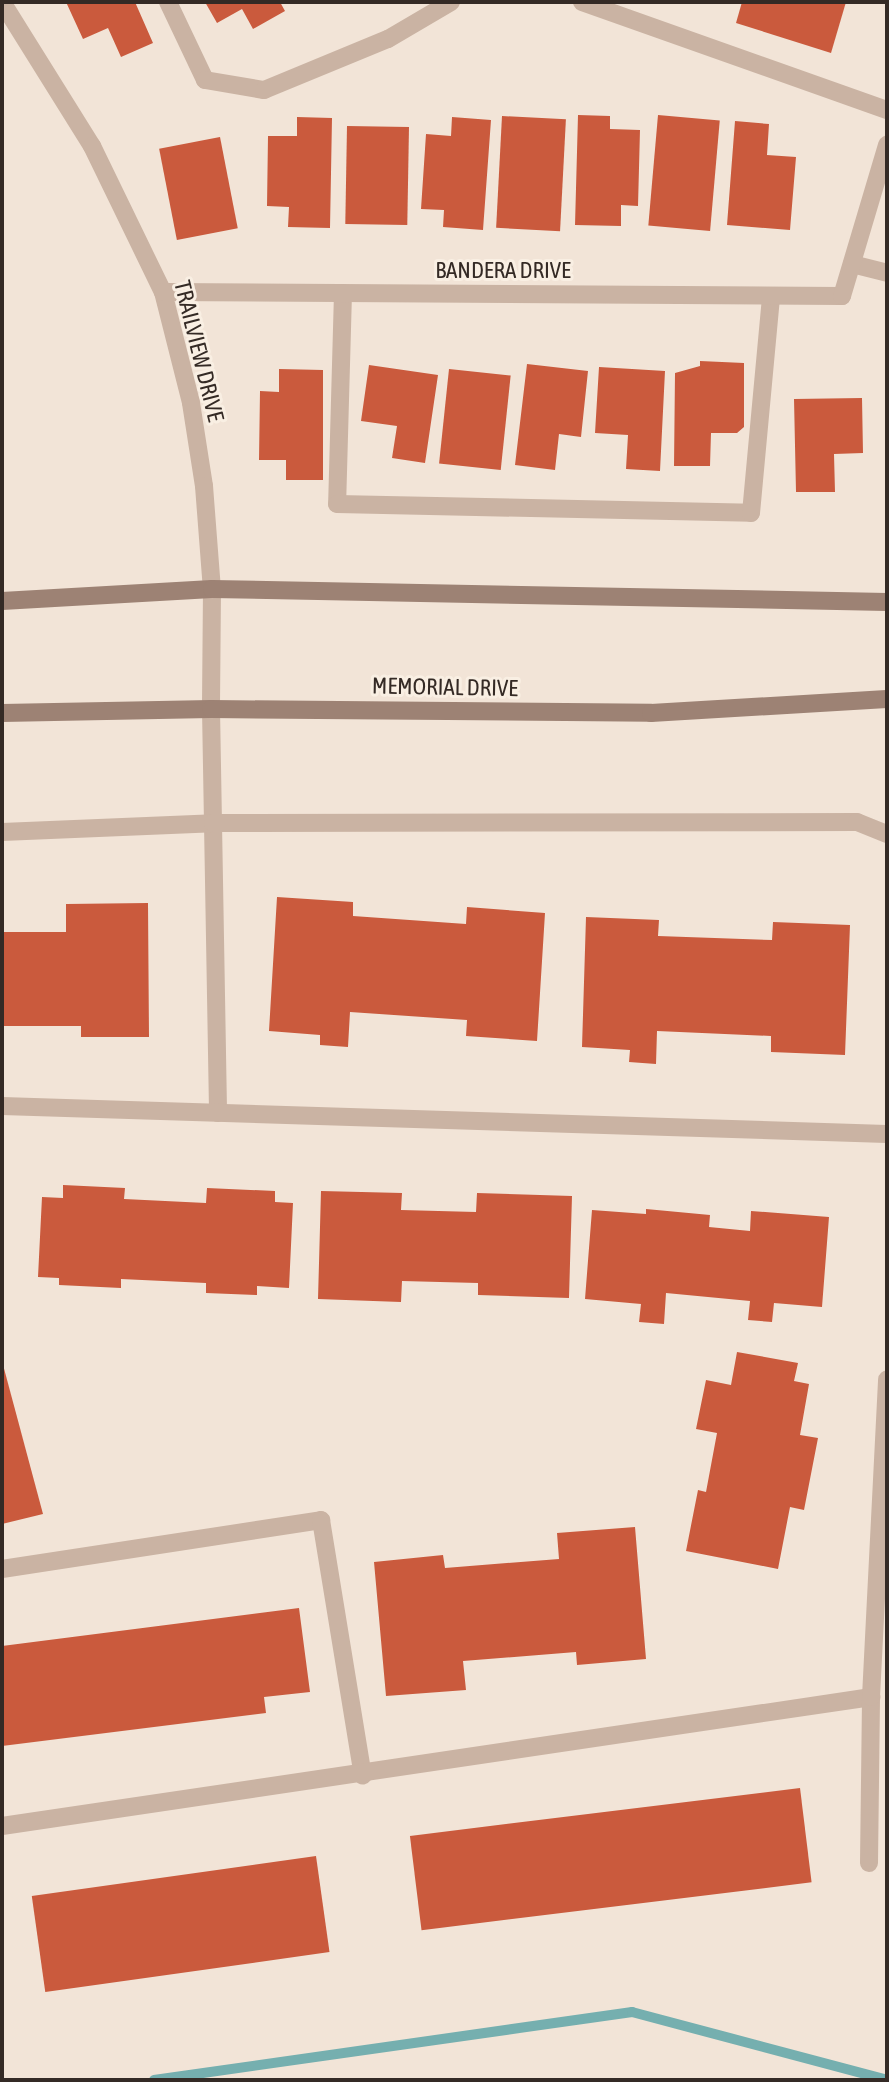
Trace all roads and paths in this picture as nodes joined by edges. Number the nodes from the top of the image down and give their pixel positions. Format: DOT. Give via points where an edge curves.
graph roads {
  1 [pos="2,2"];
  2 [pos="168,2"];
  3 [pos="451,2"];
  4 [pos="582,2"];
  5 [pos="887,110"];
  6 [pos="887,145"];
  7 [pos="852,264"];
  8 [pos="887,273"];
  9 [pos="163,292"];
  10 [pos="343,293"];
  11 [pos="771,296"];
  12 [pos="212,589"];
  13 [pos="2,601"];
  14 [pos="887,602"];
  15 [pos="887,699"];
  16 [pos="211,709"];
  17 [pos="2,713"];
  18 [pos="213,823"];
  19 [pos="2,832"];
  20 [pos="887,834"];
  21 [pos="2,1106"];
  22 [pos="218,1113"];
  23 [pos="887,1134"];
  24 [pos="887,1379"];
  25 [pos="885,1452"];
  26 [pos="884,1514"];
  27 [pos="2,1569"];
  28 [pos="871,1697"];
  29 [pos="363,1776"];
  30 [pos="2,1826"];
  31 [pos="869,1863"];
  1 -- 9 [label="street, TRAILVIEW DRIVE" via="92,146"];
  2 -- 3 [label="street" via="205,80 264,90 388,38"];
  4 -- 5 [label="street"];
  6 -- 7 [label="street"];
  7 -- 8 [label="street"];
  7 -- 11 [label="street, BANDERA DRIVE" via="842,296"];
  9 -- 10 [label="street, BANDERA DRIVE"];
  9 -- 12 [label="street, TRAILVIEW DRIVE" via="191,403"];
  10 -- 11 [label="street, BANDERA DRIVE"];
  10 -- 11 [label="street" via="337,504 751,513"];
  12 -- 13 [label="main road"];
  12 -- 14 [label="main road"];
  12 -- 16 [label="street, TRAILVIEW DRIVE"];
  15 -- 16 [label="main road, MEMORIAL DRIVE" via="651,713"];
  16 -- 17 [label="main road, MEMORIAL DRIVE"];
  16 -- 18 [label="street, TRAILVIEW DRIVE"];
  18 -- 19 [label="street"];
  18 -- 20 [label="street" via="857,822"];
  18 -- 22 [label="street, TRAILVIEW DRIVE"];
  21 -- 22 [label="street"];
  22 -- 23 [label="street"];
  24 -- 25 [label="street"];
  25 -- 26 [label="street"];
  26 -- 28 [label="street"];
  27 -- 29 [label="street" via="321,1520"];
  28 -- 29 [label="street"];
  28 -- 31 [label="street"];
  29 -- 30 [label="street"];
}
